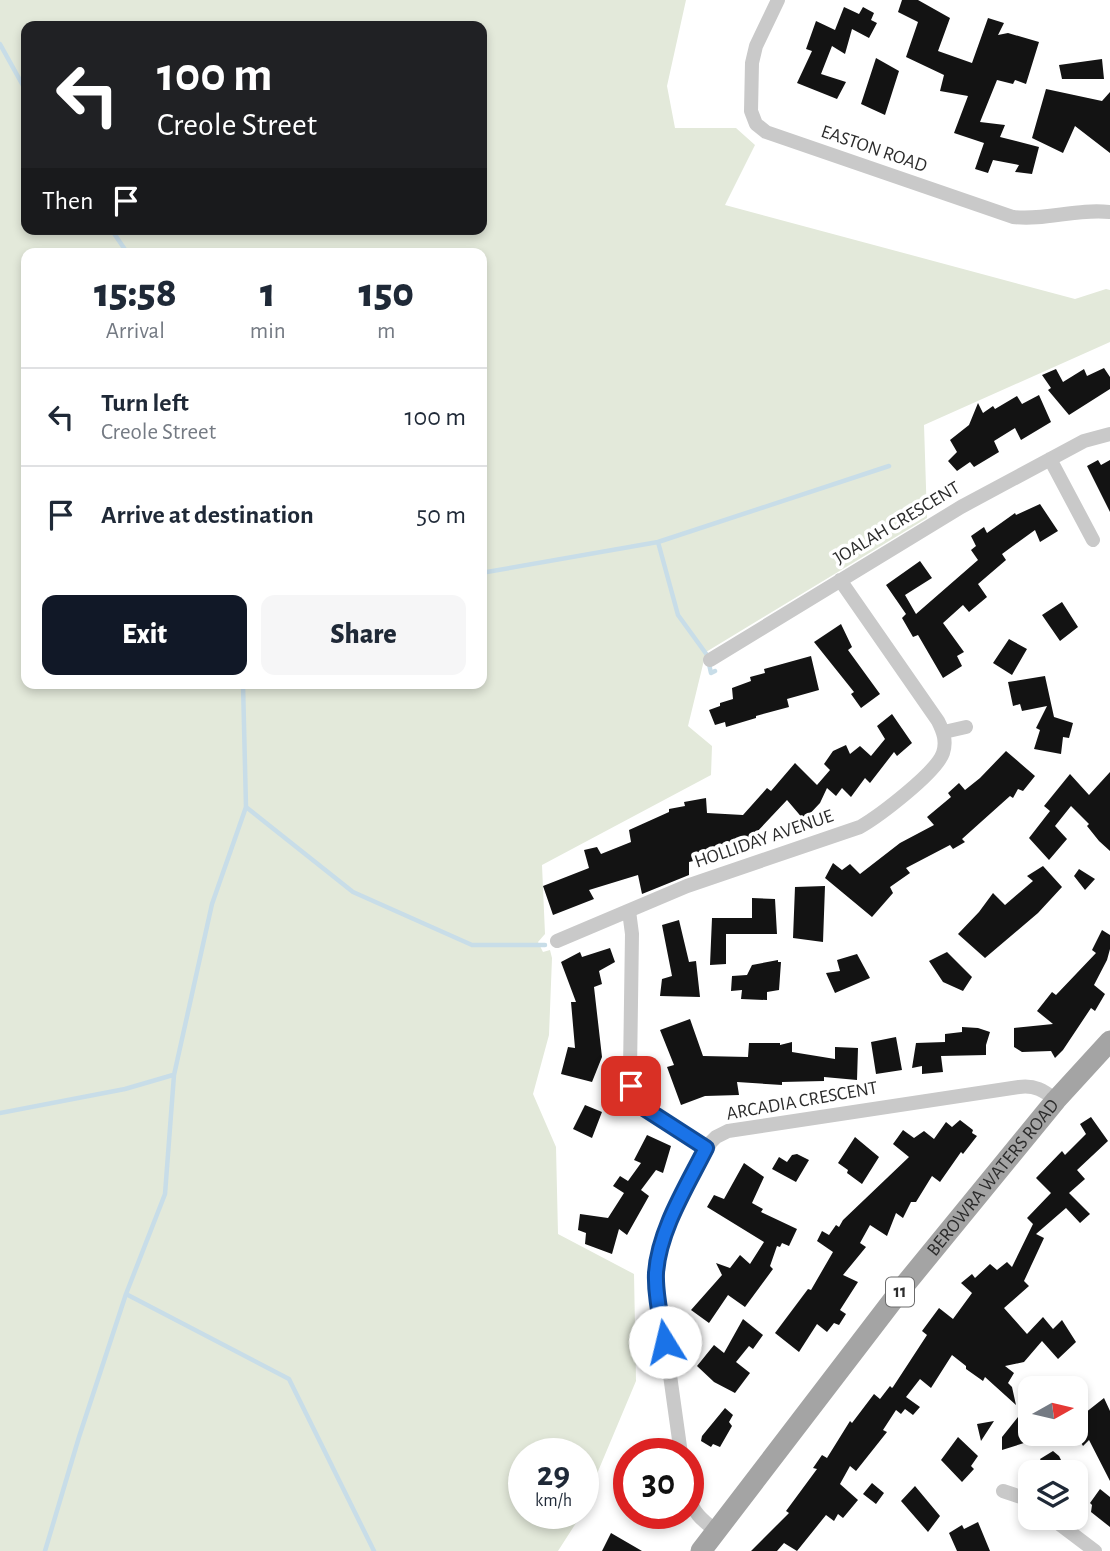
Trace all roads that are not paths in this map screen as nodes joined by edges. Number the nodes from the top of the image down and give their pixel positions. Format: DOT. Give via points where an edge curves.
graph roads {
  1 [pos="778,0"];
  2 [pos="1110,212"];
  3 [pos="1110,434"];
  4 [pos="1051,459"];
  5 [pos="1093,540"];
  6 [pos="840,580"];
  7 [pos="710,660"];
  8 [pos="966,727"];
  9 [pos="944,732"];
  10 [pos="629,911"];
  11 [pos="557,941"];
  12 [pos="1110,1041"];
  13 [pos="1056,1100"];
  14 [pos="706,1148"];
  15 [pos="679,1438"];
  16 [pos="1003,1491"];
  17 [pos="1018,1496"];
  18 [pos="704,1521"];
  19 [pos="1067,1530"];
  20 [pos="716,1531"];
  21 [pos="701,1551"];
  22 [pos="1095,1551"];
  1 -- 2 [label="street, EASTON ROAD" via="752,63 751,111 766,132 1013,217"];
  3 -- 4 [label="street, JOALAH CRESCENT" via="1084,441"];
  4 -- 5 [label="street"];
  4 -- 6 [label="street, JOALAH CRESCENT"];
  6 -- 7 [label="street, JOALAH CRESCENT"];
  6 -- 9 [label="street"];
  8 -- 9 [label="street"];
  9 -- 10 [label="street, HOLLIDAY AVENUE" via="944,750 933,768 875,819"];
  10 -- 11 [label="street, HOLLIDAY AVENUE"];
  10 -- 14 [label="street" via="631,1086 644,1108"];
  12 -- 13 [label="main road, BEROWRA WATERS ROAD / 11"];
  13 -- 14 [label="street, ARCADIA CRESCENT" via="1035,1086 1019,1087 728,1131"];
  13 -- 20 [label="main road, BEROWRA WATERS ROAD / 11" via="903,1287"];
  14 -- 15 [label="street" via="661,1242 656,1275"];
  16 -- 17 [label="street"];
  18 -- 20 [label="street"];
  19 -- 22 [label="street"];
  20 -- 21 [label="main road, BEROWRA WATERS ROAD / 11"];
}
